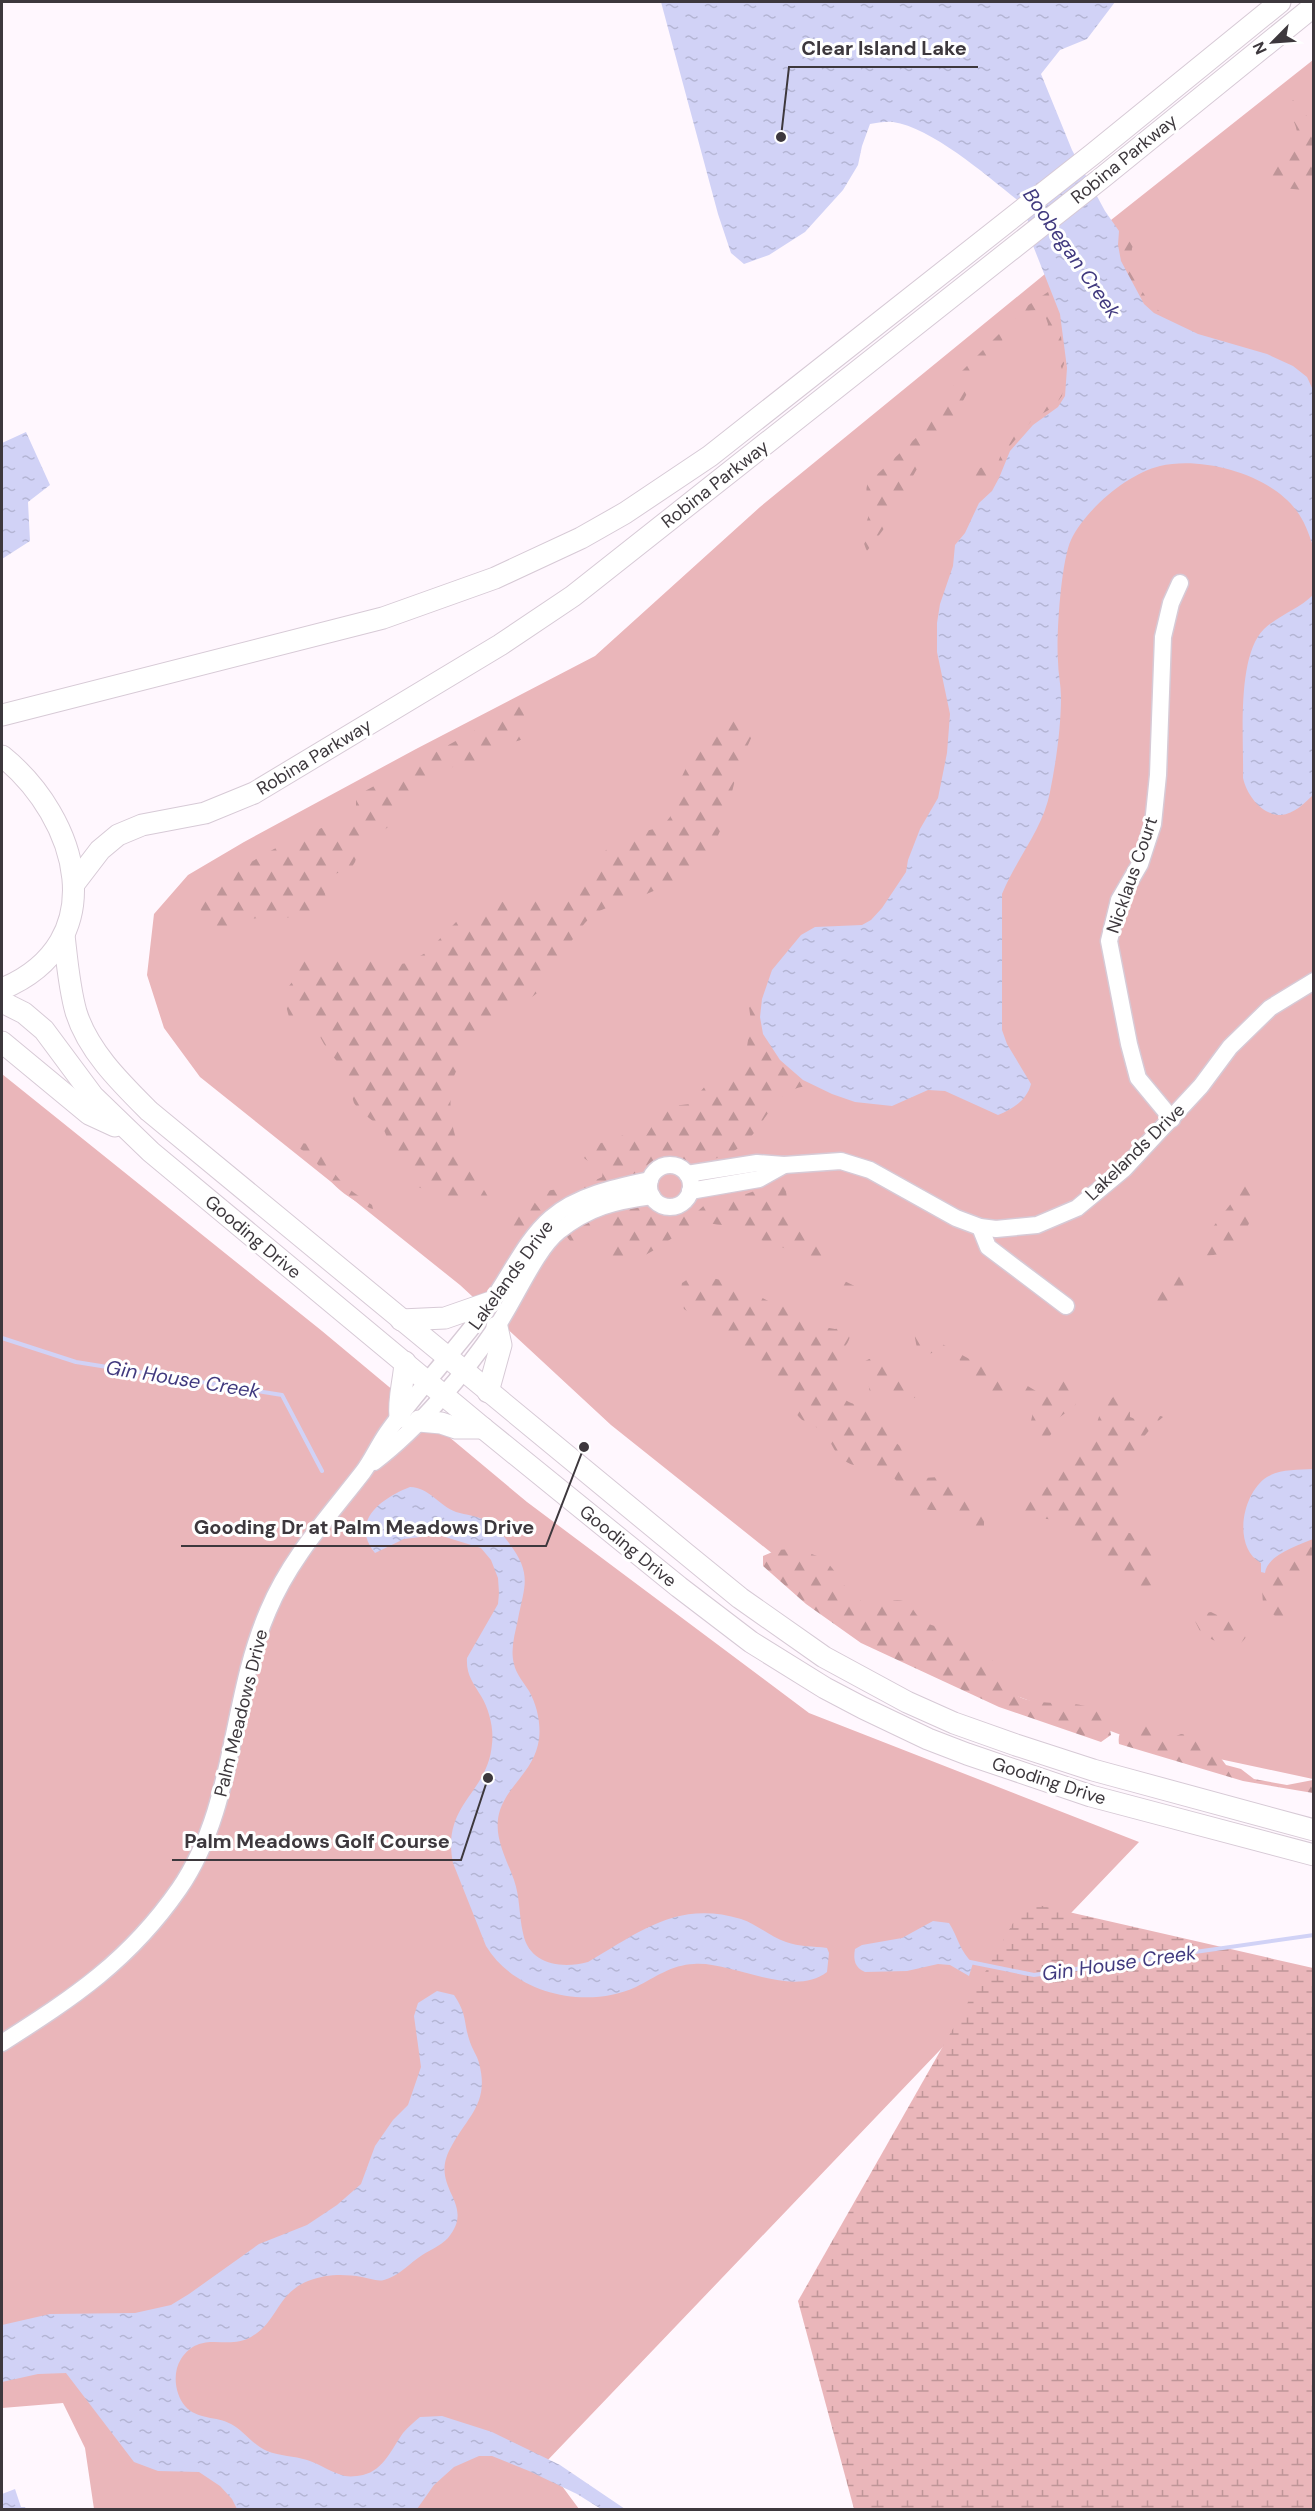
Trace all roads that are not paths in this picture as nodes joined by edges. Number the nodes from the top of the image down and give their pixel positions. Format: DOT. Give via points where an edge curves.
graph roads {
  1 [pos="1280,2"];
  2 [pos="1314,6"];
  3 [pos="1180,583"];
  4 [pos="2,715"];
  5 [pos="2,756"];
  6 [pos="74,884"];
  7 [pos="64,935"];
  8 [pos="1314,981"];
  9 [pos="2,989"];
  10 [pos="2,1002"];
  11 [pos="2,1042"];
  12 [pos="1172,1119"];
  13 [pos="129,1133"];
  14 [pos="784,1166"];
  15 [pos="687,1174"];
  16 [pos="651,1188"];
  17 [pos="690,1191"];
  18 [pos="980,1227"];
  19 [pos="491,1302"];
  20 [pos="1065,1306"];
  21 [pos="401,1320"];
  22 [pos="497,1327"];
  23 [pos="405,1362"];
  24 [pos="455,1364"];
  25 [pos="435,1388"];
  26 [pos="488,1392"];
  27 [pos="409,1419"];
  28 [pos="483,1428"];
  29 [pos="1314,1830"];
  30 [pos="1314,1856"];
  31 [pos="2,2043"];
  1 -- 4 [label="main road, Robina Parkway" via="702,461 625,513 537,560 383,618"];
  2 -- 6 [label="main road, Robina Parkway" via="573,597 254,793 205,813 142,825 118,835 100,850"];
  3 -- 12 [label="street, Nicklaus Court" via="1163,638 1153,824 1140,864 1119,900 1109,940 1138,1078"];
  5 -- 6 [label="main road" via="29,782 51,816 67,850"];
  6 -- 7 [label="main road" via="73,908"];
  7 -- 9 [label="main road" via="39,966"];
  7 -- 21 [label="main road, Gooding Drive" via="77,1014 91,1044 117,1078 149,1111"];
  8 -- 12 [label="street, Lakelands Drive" via="1270,1008 1230,1047"];
  10 -- 13 [label="main road, Gooding Drive" via="24,1013 44,1030 82,1084"];
  11 -- 13 [label="main road" via="89,1114"];
  12 -- 18 [label="street, Lakelands Drive" via="1077,1208 1037,1225"];
  13 -- 23 [label="main road, Gooding Drive"];
  14 -- 15 [label="street" via="757,1162"];
  14 -- 17 [label="street" via="759,1179"];
  14 -- 18 [label="street, Lakelands Drive" via="841,1161 870,1170 956,1218"];
  15 -- 16 [label="street" via="670,1165 657,1169"];
  15 -- 17 [label="street"];
  16 -- 17 [label="street" via="661,1204 673,1206 684,1201"];
  16 -- 19 [label="street, Lakelands Drive" via="614,1188 551,1218"];
  16 -- 22 [label="street, Lakelands Drive" via="583,1214 557,1232"];
  18 -- 20 [label="street" via="988,1247"];
  19 -- 21 [label="main road" via="445,1318"];
  19 -- 24 [label="street, Lakelands Drive"];
  21 -- 24 [label="main road, Gooding Drive"];
  22 -- 24 [label="street, Lakelands Drive"];
  22 -- 26 [label="main road" via="501,1345"];
  23 -- 25 [label="main road, Gooding Drive"];
  23 -- 27 [label="main road" via="398,1402"];
  24 -- 25 [label="street, Palm Meadows Drive"];
  24 -- 26 [label="main road, Gooding Drive"];
  25 -- 27 [label="street, Palm Meadows Drive"];
  25 -- 28 [label="main road, Gooding Drive"];
  26 -- 29 [label="main road, Gooding Drive" via="740,1598 867,1682 945,1719 1016,1745"];
  27 -- 28 [label="main road" via="456,1428"];
  27 -- 31 [label="street, Palm Meadows Drive" via="398,1443 366,1468 314,1533 268,1610 252,1655 218,1805 180,1887 152,1925 114,1964 71,2000"];
  28 -- 30 [label="main road, Gooding Drive" via="744,1636 863,1708 928,1739 1020,1773 1153,1814"];
}
